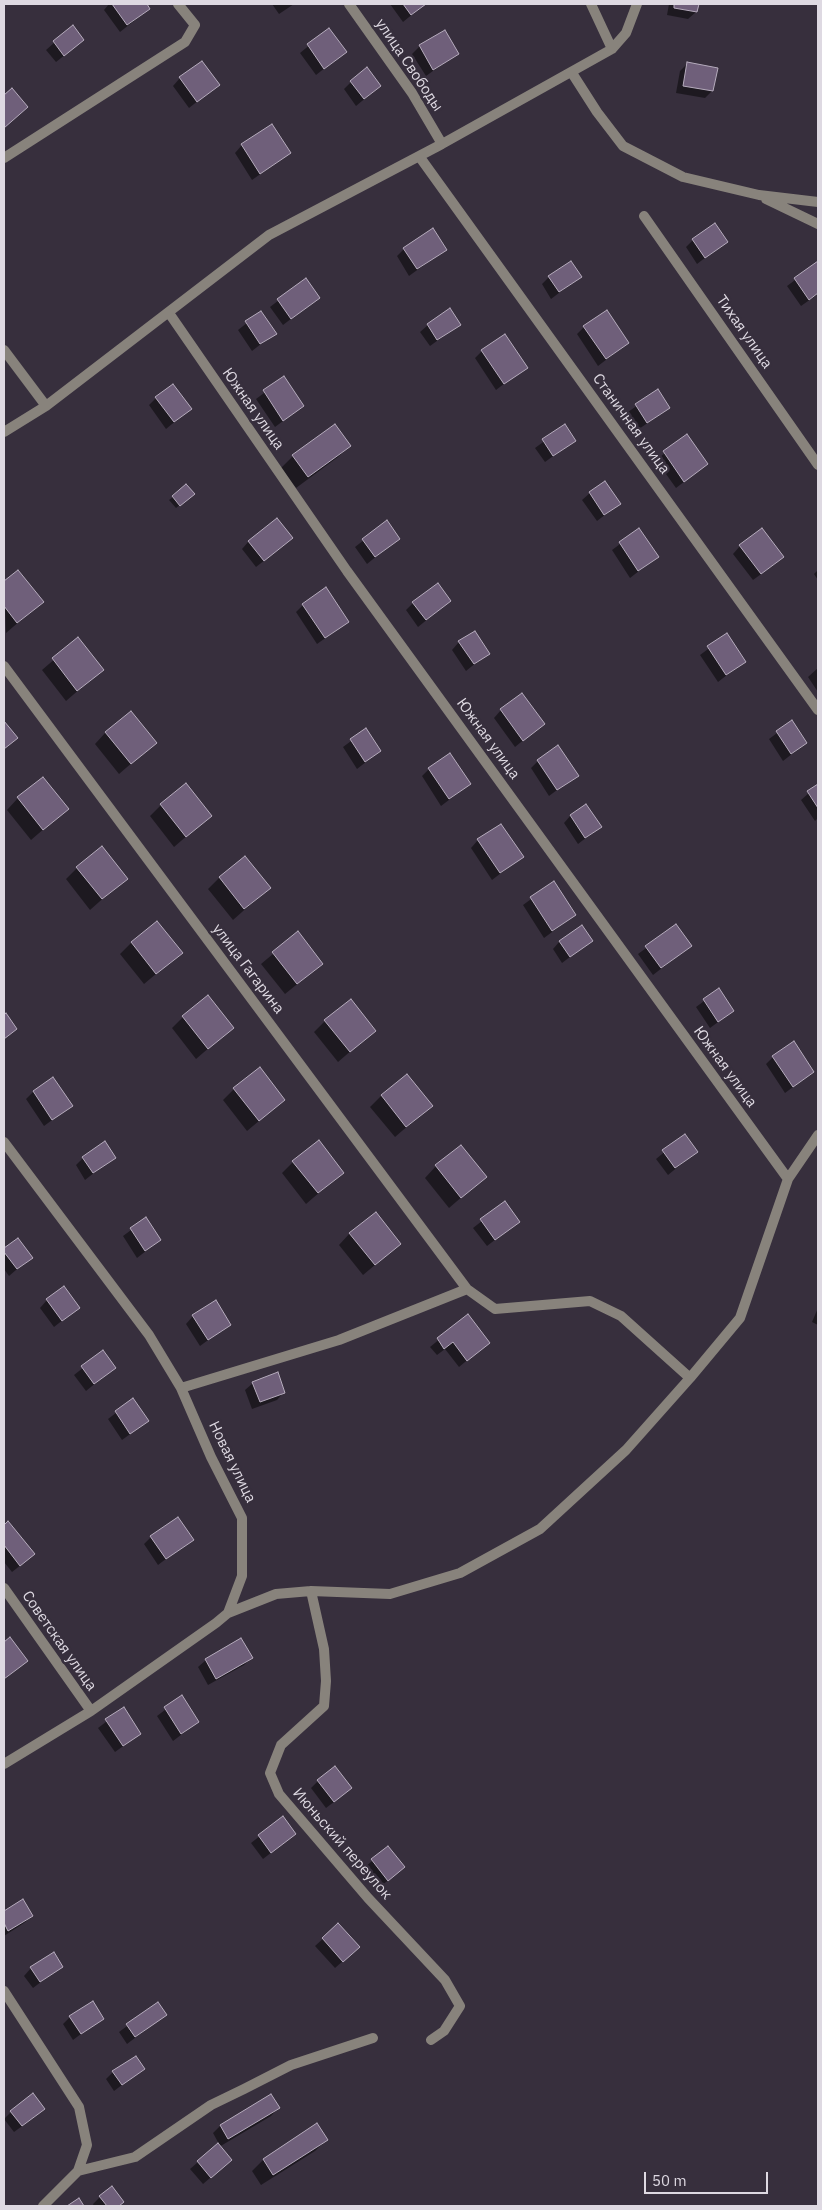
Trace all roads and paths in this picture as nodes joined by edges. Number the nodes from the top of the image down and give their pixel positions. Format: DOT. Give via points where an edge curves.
graph roads {
  1 [pos="178,4"];
  2 [pos="349,4"];
  3 [pos="591,4"];
  4 [pos="637,4"];
  5 [pos="612,49"];
  6 [pos="572,73"];
  7 [pos="442,144"];
  8 [pos="420,156"];
  9 [pos="4,158"];
  10 [pos="759,195"];
  11 [pos="818,202"];
  12 [pos="644,216"];
  13 [pos="818,224"];
  14 [pos="168,314"];
  15 [pos="4,350"];
  16 [pos="8,363"];
  17 [pos="46,406"];
  18 [pos="4,432"];
  19 [pos="818,465"];
  20 [pos="4,666"];
  21 [pos="818,710"];
  22 [pos="818,1135"];
  23 [pos="4,1142"];
  24 [pos="788,1179"];
  25 [pos="467,1289"];
  26 [pos="690,1378"];
  27 [pos="181,1388"];
  28 [pos="4,1588"];
  29 [pos="311,1591"];
  30 [pos="228,1612"];
  31 [pos="91,1711"];
  32 [pos="4,1764"];
  33 [pos="4,1991"];
  34 [pos="373,2038"];
  35 [pos="431,2040"];
  36 [pos="78,2172"];
  37 [pos="43,2206"];
  1 -- 9 [label="street" via="195,25 185,42"];
  2 -- 7 [label="street, улица Свободы" via="412,93"];
  3 -- 5 [label="street"];
  4 -- 5 [label="street" via="626,33"];
  5 -- 6 [label="street"];
  6 -- 7 [label="street"];
  6 -- 10 [label="street" via="623,146 683,177"];
  7 -- 8 [label="street"];
  8 -- 14 [label="street" via="269,235"];
  8 -- 21 [label="street, Станичная улица"];
  10 -- 11 [label="street"];
  10 -- 13 [label="street"];
  12 -- 19 [label="street, Тихая улица"];
  14 -- 17 [label="street"];
  14 -- 24 [label="street, Южная улица" via="347,571"];
  15 -- 16 [label="street"];
  16 -- 17 [label="street"];
  17 -- 18 [label="street"];
  20 -- 25 [label="street, улица Гагарина"];
  22 -- 24 [label="street"];
  23 -- 27 [label="street, Новая улица" via="149,1335"];
  24 -- 26 [label="street" via="740,1318"];
  25 -- 26 [label="street, улица Гагарина" via="495,1309 590,1302 621,1316"];
  25 -- 27 [label="street" via="339,1340"];
  26 -- 29 [label="street" via="626,1450 532,1534 460,1573 390,1594"];
  27 -- 30 [label="street, Новая улица" via="242,1518 242,1576"];
  28 -- 31 [label="street, Советская улица"];
  29 -- 30 [label="street" via="276,1594"];
  29 -- 35 [label="street, Июньский переулок" via="324,1649 324,1706 281,1745 270,1773 279,1794 368,1898 445,1980 460,2006 444,2031"];
  30 -- 31 [label="street, Новая улица"];
  31 -- 32 [label="street, Новая улица"];
  33 -- 36 [label="street" via="79,2107 87,2145"];
  34 -- 36 [label="street" via="291,2065 211,2105 135,2157"];
  36 -- 37 [label="street"];
}
